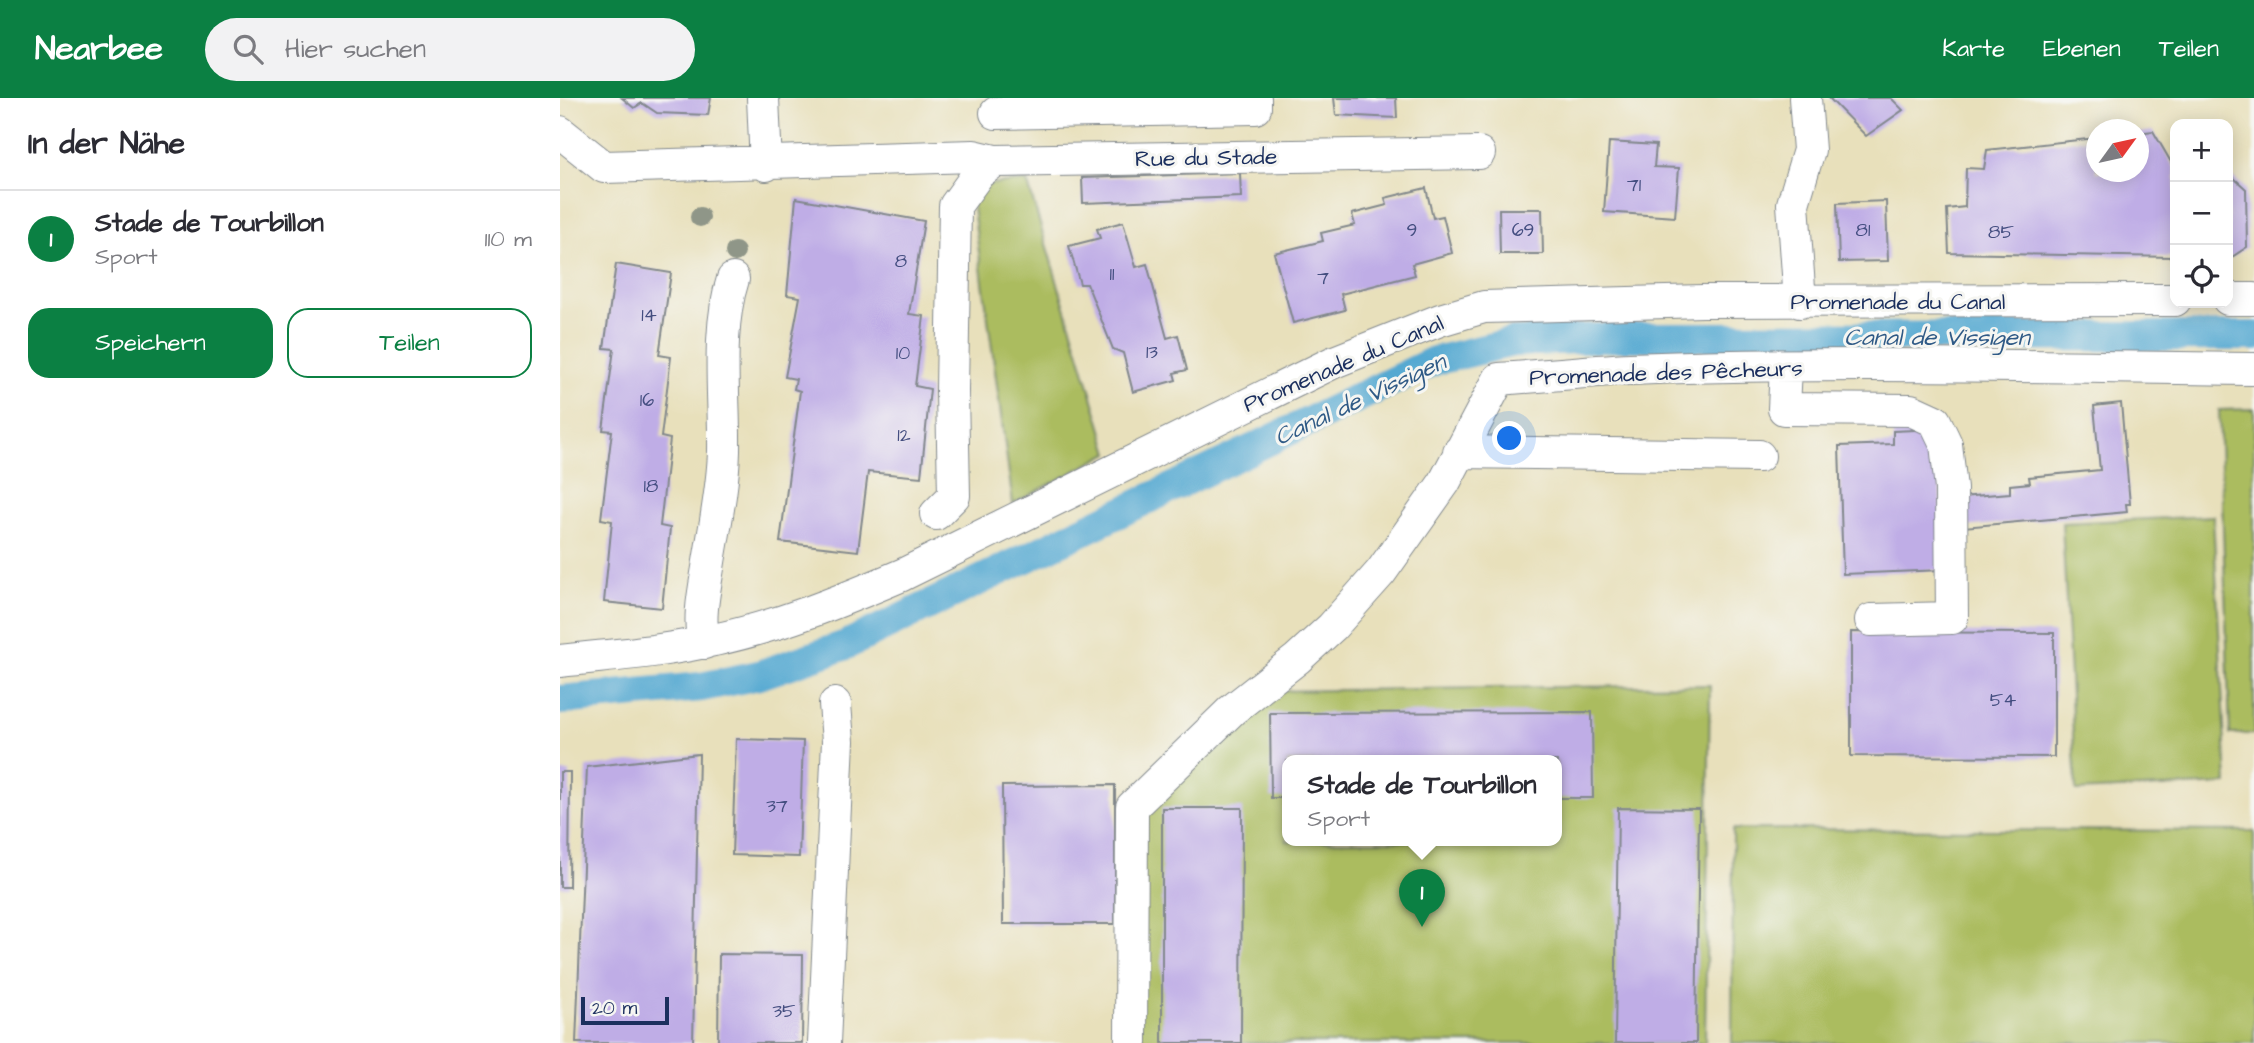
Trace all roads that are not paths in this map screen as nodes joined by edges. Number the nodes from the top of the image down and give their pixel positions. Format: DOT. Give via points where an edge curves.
graph roads {
  1 [pos="763,98"];
  2 [pos="1255,98"];
  3 [pos="1805,98"];
  4 [pos="995,106"];
  5 [pos="560,132"];
  6 [pos="1479,153"];
  7 [pos="995,161"];
  8 [pos="766,165"];
  9 [pos="733,279"];
  10 [pos="2233,299"];
  11 [pos="2254,299"];
  12 [pos="2170,300"];
  13 [pos="1800,302"];
  14 [pos="1786,366"];
  15 [pos="2254,369"];
  16 [pos="1459,452"];
  17 [pos="1759,456"];
  18 [pos="936,514"];
  19 [pos="1871,620"];
  20 [pos="704,643"];
  21 [pos="560,661"];
  22 [pos="835,704"];
  23 [pos="824,1043"];
  24 [pos="1131,1043"];
  1 -- 8 [label="street"];
  2 -- 4 [label="street" via="1255,108"];
  3 -- 13 [label="street" via="1809,150 1793,204"];
  4 -- 7 [label="street"];
  5 -- 8 [label="street, Rue du Stade" via="604,167"];
  6 -- 7 [label="street, Rue du Stade"];
  7 -- 8 [label="street, Rue du Stade" via="974,156"];
  7 -- 18 [label="street" via="979,173 955,206 954,496"];
  9 -- 20 [label="street" via="724,350 724,456 703,599"];
  10 -- 11 [label="street"];
  12 -- 13 [label="street, Promenade du Canal"];
  13 -- 20 [label="street, Promenade du Canal" via="1514,305 1458,314 1334,362 890,580 793,618"];
  14 -- 15 [label="street, Promenade des Pêcheurs"];
  14 -- 16 [label="street, Promenade des Pêcheurs" via="1630,369 1499,379"];
  14 -- 19 [label="street" via="1784,409 1910,410 1935,421 1946,444 1952,618"];
  16 -- 17 [label="street"];
  16 -- 24 [label="street" via="1444,483 1381,572 1332,627 1232,710 1132,807"];
  20 -- 21 [label="street, Promenade du Canal"];
  22 -- 23 [label="street" via="838,741"];
}
